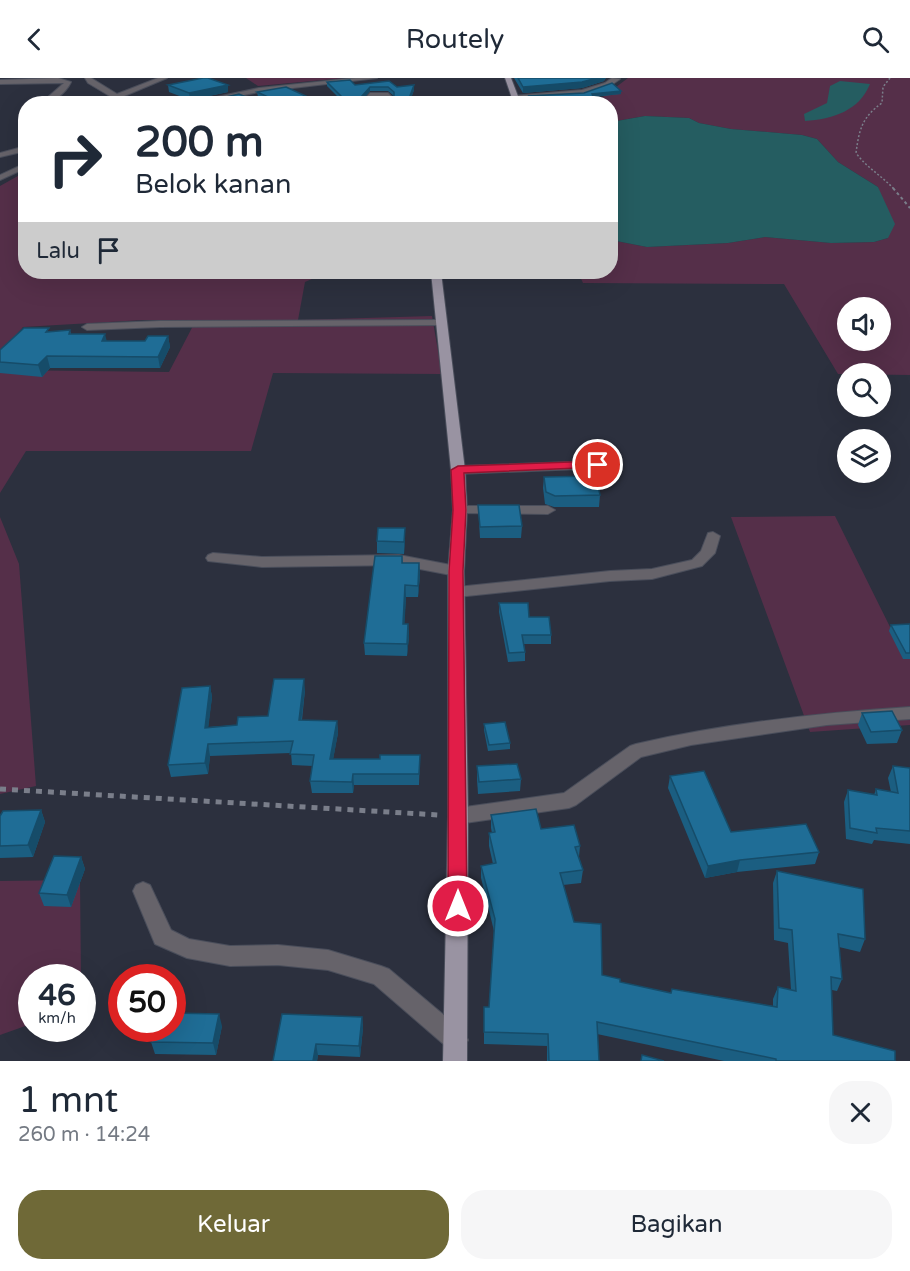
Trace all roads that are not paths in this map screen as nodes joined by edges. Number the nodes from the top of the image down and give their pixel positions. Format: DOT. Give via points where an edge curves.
graph roads {
  1 [pos="88,78"];
  2 [pos="164,78"];
  3 [pos="374,78"];
  4 [pos="508,78"];
  5 [pos="615,78"];
  6 [pos="353,80"];
  7 [pos="0,82"];
  8 [pos="240,93"];
  9 [pos="372,94"];
  10 [pos="53,96"];
  11 [pos="118,96"];
  12 [pos="225,96"];
  13 [pos="247,96"];
  14 [pos="515,96"];
  15 [pos="544,96"];
  16 [pos="18,148"];
  17 [pos="0,153"];
  18 [pos="18,169"];
  19 [pos="0,178"];
  20 [pos="437,279"];
  21 [pos="442,323"];
  22 [pos="87,327"];
  23 [pos="598,465"];
  24 [pos="458,470"];
  25 [pos="460,510"];
  26 [pos="548,510"];
  27 [pos="713,536"];
  28 [pos="213,558"];
  29 [pos="456,571"];
  30 [pos="457,592"];
  31 [pos="910,713"];
  32 [pos="459,816"];
  33 [pos="143,891"];
  34 [pos="455,1050"];
  1 -- 11 [label="street"];
  2 -- 11 [label="street"];
  3 -- 6 [label="street"];
  4 -- 14 [label="main road"];
  5 -- 15 [label="street" via="608,85"];
  6 -- 8 [label="street"];
  6 -- 9 [label="street"];
  7 -- 10 [label="street" via="68,82"];
  8 -- 12 [label="street"];
  8 -- 13 [label="street"];
  16 -- 17 [label="street"];
  18 -- 19 [label="street"];
  20 -- 21 [label="main road"];
  21 -- 22 [label="street"];
  21 -- 24 [label="main road"];
  23 -- 24 [label="street"];
  24 -- 25 [label="main road"];
  25 -- 26 [label="street"];
  25 -- 29 [label="main road"];
  27 -- 30 [label="street" via="708,553 698,563 652,574"];
  28 -- 29 [label="street" via="262,562 399,560"];
  29 -- 30 [label="main road"];
  30 -- 32 [label="main road"];
  31 -- 32 [label="street" via="827,719 691,738 636,751 569,800"];
  32 -- 34 [label="main road"];
  33 -- 34 [label="street" via="163,937 187,948 230,956 278,954 328,960 381,976"];
}
